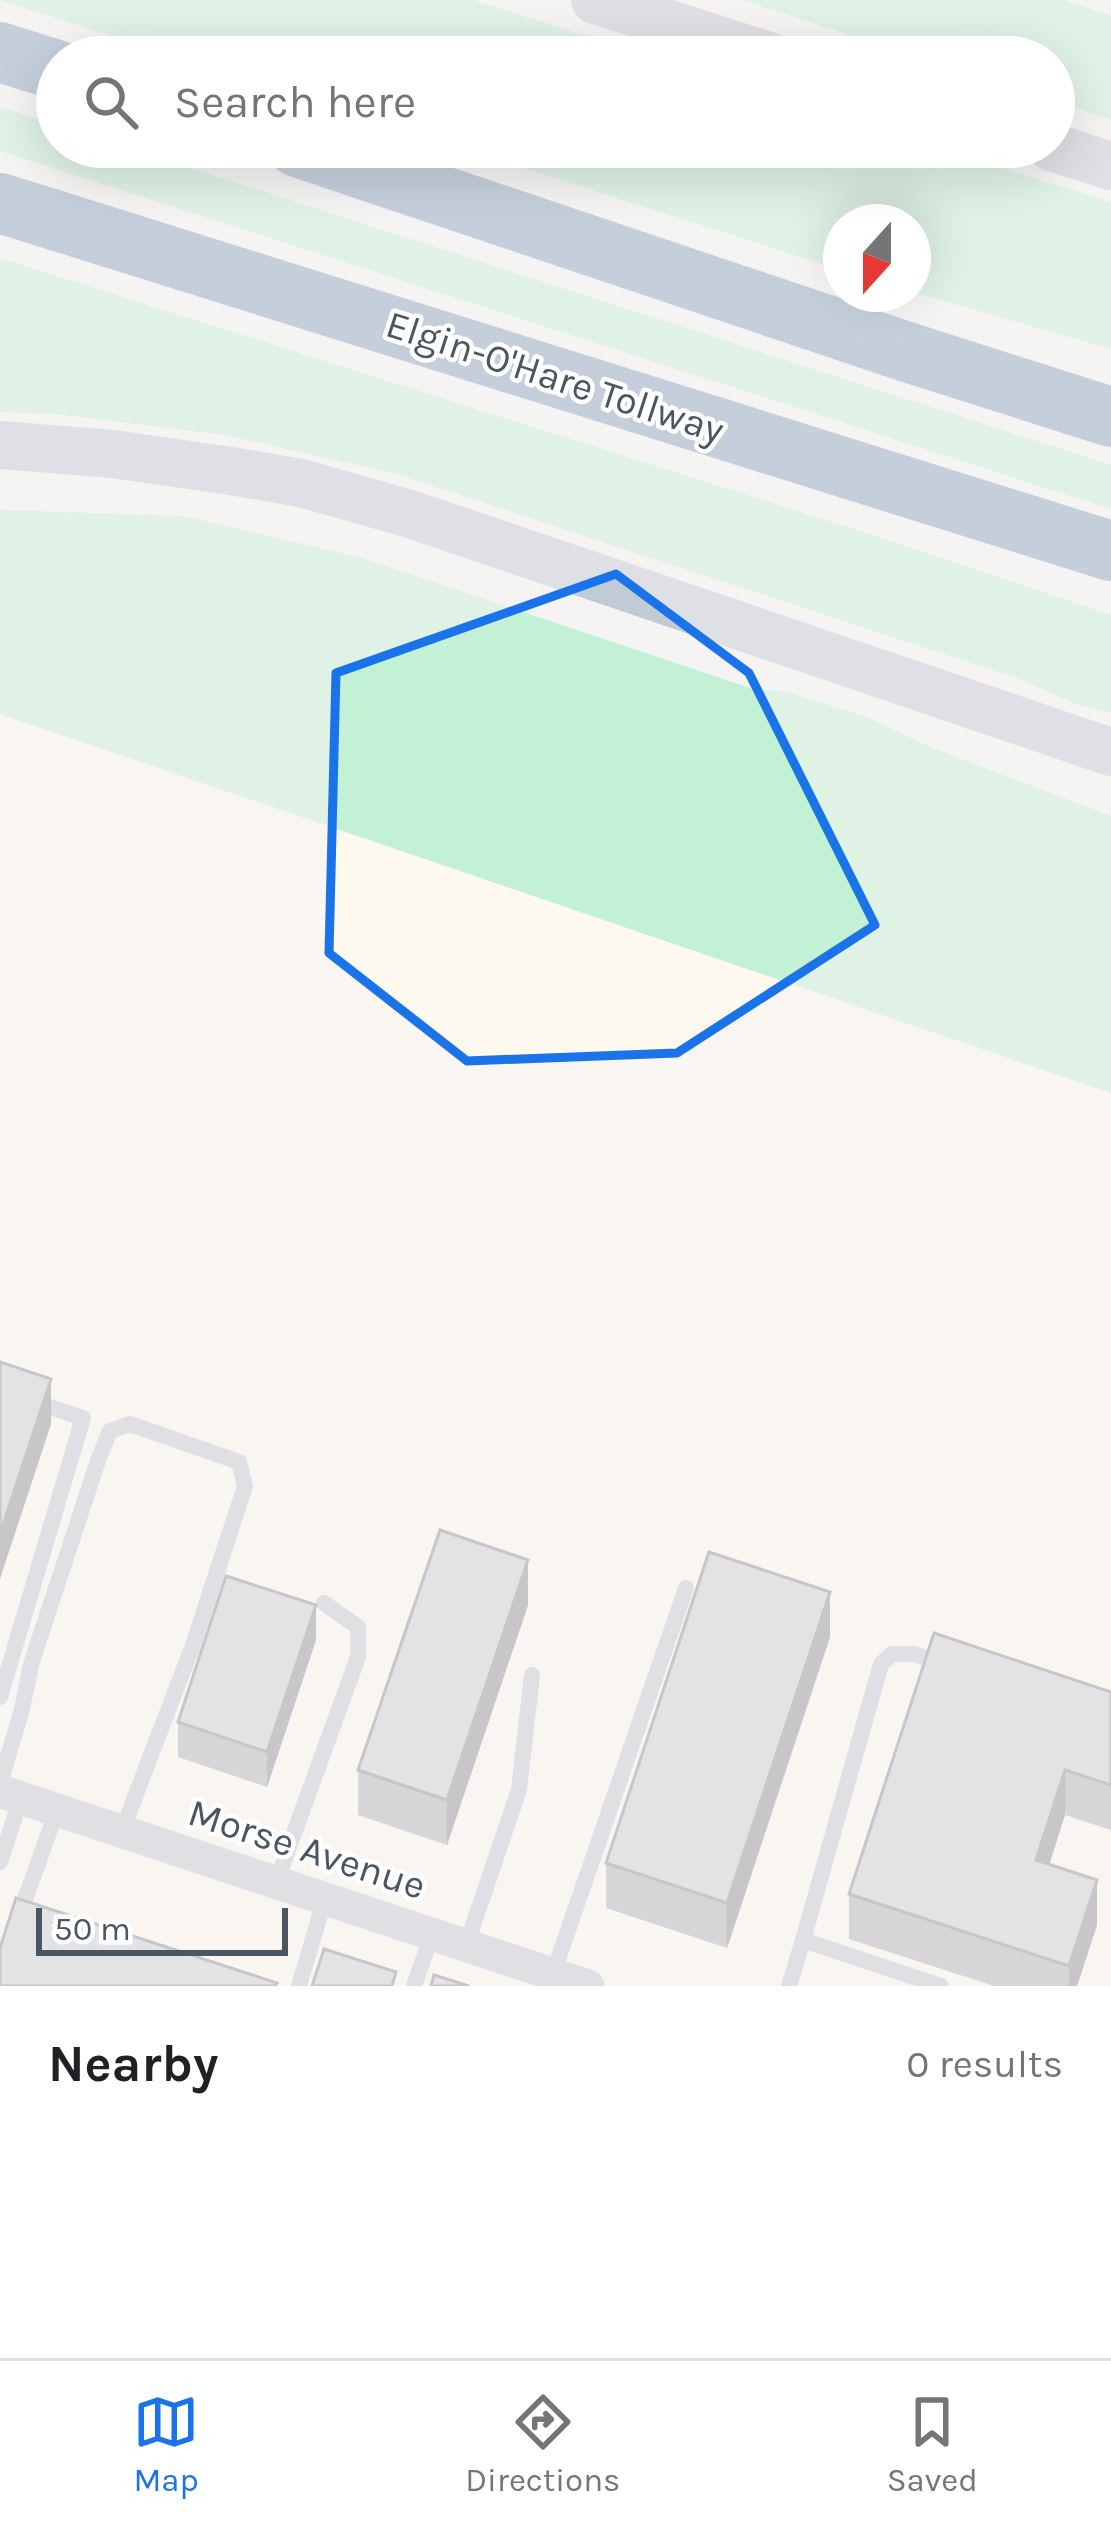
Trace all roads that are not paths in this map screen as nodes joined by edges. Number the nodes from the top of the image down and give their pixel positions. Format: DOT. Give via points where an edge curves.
graph roads {
  1 [pos="595,0"];
  2 [pos="707,36"];
  3 [pos="0,52"];
  4 [pos="36,63"];
  5 [pos="1075,155"];
  6 [pos="1111,166"];
  7 [pos="360,168"];
  8 [pos="0,202"];
  9 [pos="604,249"];
  10 [pos="1111,382"];
  11 [pos="1111,417"];
  12 [pos="701,423"];
  13 [pos="0,446"];
  14 [pos="1111,550"];
  15 [pos="1111,580"];
  16 [pos="1111,752"];
  17 [pos="0,1390"];
  18 [pos="686,1588"];
  19 [pos="324,1603"];
  20 [pos="958,1668"];
  21 [pos="532,1675"];
  22 [pos="0,1696"];
  23 [pos="7,1790"];
  24 [pos="57,1810"];
  25 [pos="122,1832"];
  26 [pos="0,1862"];
  27 [pos="276,1883"];
  28 [pos="325,1898"];
  29 [pos="20,1912"];
  30 [pos="41,1920"];
  31 [pos="432,1934"];
  32 [pos="11,1939"];
  33 [pos="803,1940"];
  34 [pos="466,1946"];
  35 [pos="553,1974"];
  36 [pos="299,1986"];
  37 [pos="414,1986"];
  38 [pos="588,1986"];
  39 [pos="789,1986"];
  40 [pos="941,1986"];
  1 -- 2 [label="street"];
  3 -- 4 [label="highway"];
  5 -- 6 [label="street"];
  7 -- 9 [label="highway"];
  8 -- 12 [label="highway, Elgin-O'Hare Tollway"];
  9 -- 10 [label="highway" via="917,324"];
  9 -- 11 [label="highway"];
  12 -- 14 [label="highway, Elgin-O'Hare Tollway"];
  12 -- 15 [label="highway" via="919,518"];
  13 -- 16 [label="street" via="302,483"];
  17 -- 22 [label="lane" via="83,1418"];
  18 -- 35 [label="lane"];
  19 -- 27 [label="lane" via="358,1628 358,1658"];
  20 -- 33 [label="lane" via="914,1654 892,1654 880,1664"];
  21 -- 34 [label="lane" via="519,1790"];
  23 -- 24 [label="street, Morse Avenue"];
  23 -- 25 [label="lane" via="32,1661 110,1431 130,1424 239,1462 245,1486"];
  23 -- 26 [label="lane"];
  24 -- 25 [label="street, Morse Avenue"];
  24 -- 29 [label="lane"];
  25 -- 27 [label="street, Morse Avenue"];
  27 -- 28 [label="street, Morse Avenue"];
  28 -- 31 [label="street, Morse Avenue"];
  28 -- 36 [label="lane"];
  29 -- 30 [label="lane"];
  29 -- 32 [label="lane"];
  31 -- 34 [label="street, Morse Avenue"];
  31 -- 37 [label="lane"];
  33 -- 39 [label="lane"];
  33 -- 40 [label="lane"];
  34 -- 35 [label="street, Morse Avenue"];
  35 -- 38 [label="street, Morse Avenue"];
}
